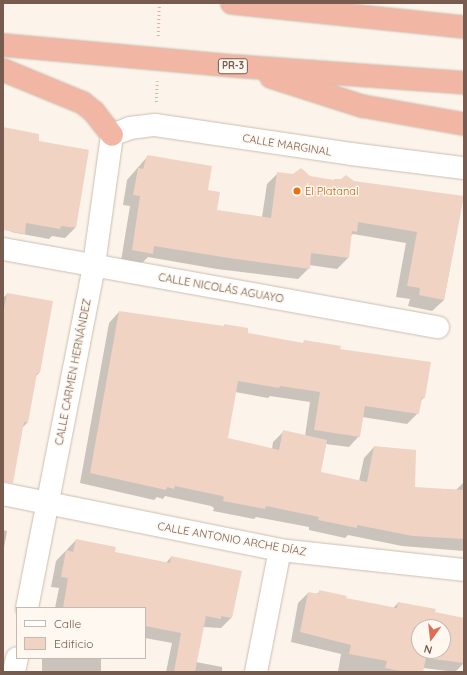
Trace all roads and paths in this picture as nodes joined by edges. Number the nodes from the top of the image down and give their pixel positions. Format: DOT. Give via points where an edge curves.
graph roads {
  1 [pos="232,3"];
  2 [pos="464,27"];
  3 [pos="3,45"];
  4 [pos="235,66"];
  5 [pos="3,70"];
  6 [pos="464,83"];
  7 [pos="464,124"];
  8 [pos="112,135"];
  9 [pos="464,168"];
  10 [pos="3,249"];
  11 [pos="94,265"];
  12 [pos="438,327"];
  13 [pos="3,494"];
  14 [pos="47,504"];
  15 [pos="280,550"];
  16 [pos="464,570"];
  17 [pos="27,607"];
  18 [pos="17,659"];
  19 [pos="14,672"];
  20 [pos="256,672"];
  1 -- 2 [label="highway"];
  3 -- 4 [label="highway, PR-3"];
  4 -- 6 [label="highway, PR-3"];
  4 -- 7 [label="highway" via="362,106"];
  5 -- 8 [label="highway" via="83,103 94,112"];
  8 -- 9 [label="street, CALLE MARGINAL" via="130,128 155,125"];
  8 -- 11 [label="street, CALLE CARMEN HERNÁNDEZ"];
  10 -- 11 [label="street, CALLE NICOLÁS AGUAYO"];
  11 -- 12 [label="street, CALLE NICOLÁS AGUAYO"];
  11 -- 14 [label="street, CALLE CARMEN HERNÁNDEZ"];
  13 -- 14 [label="street, CALLE ANTONIO ARCHE DÍAZ"];
  14 -- 15 [label="street, CALLE ANTONIO ARCHE DÍAZ"];
  14 -- 17 [label="street, CALLE CARMEN HERNÁNDEZ"];
  15 -- 16 [label="street, CALLE ANTONIO ARCHE DÍAZ"];
  15 -- 20 [label="street"];
  18 -- 19 [label="street"];
}
